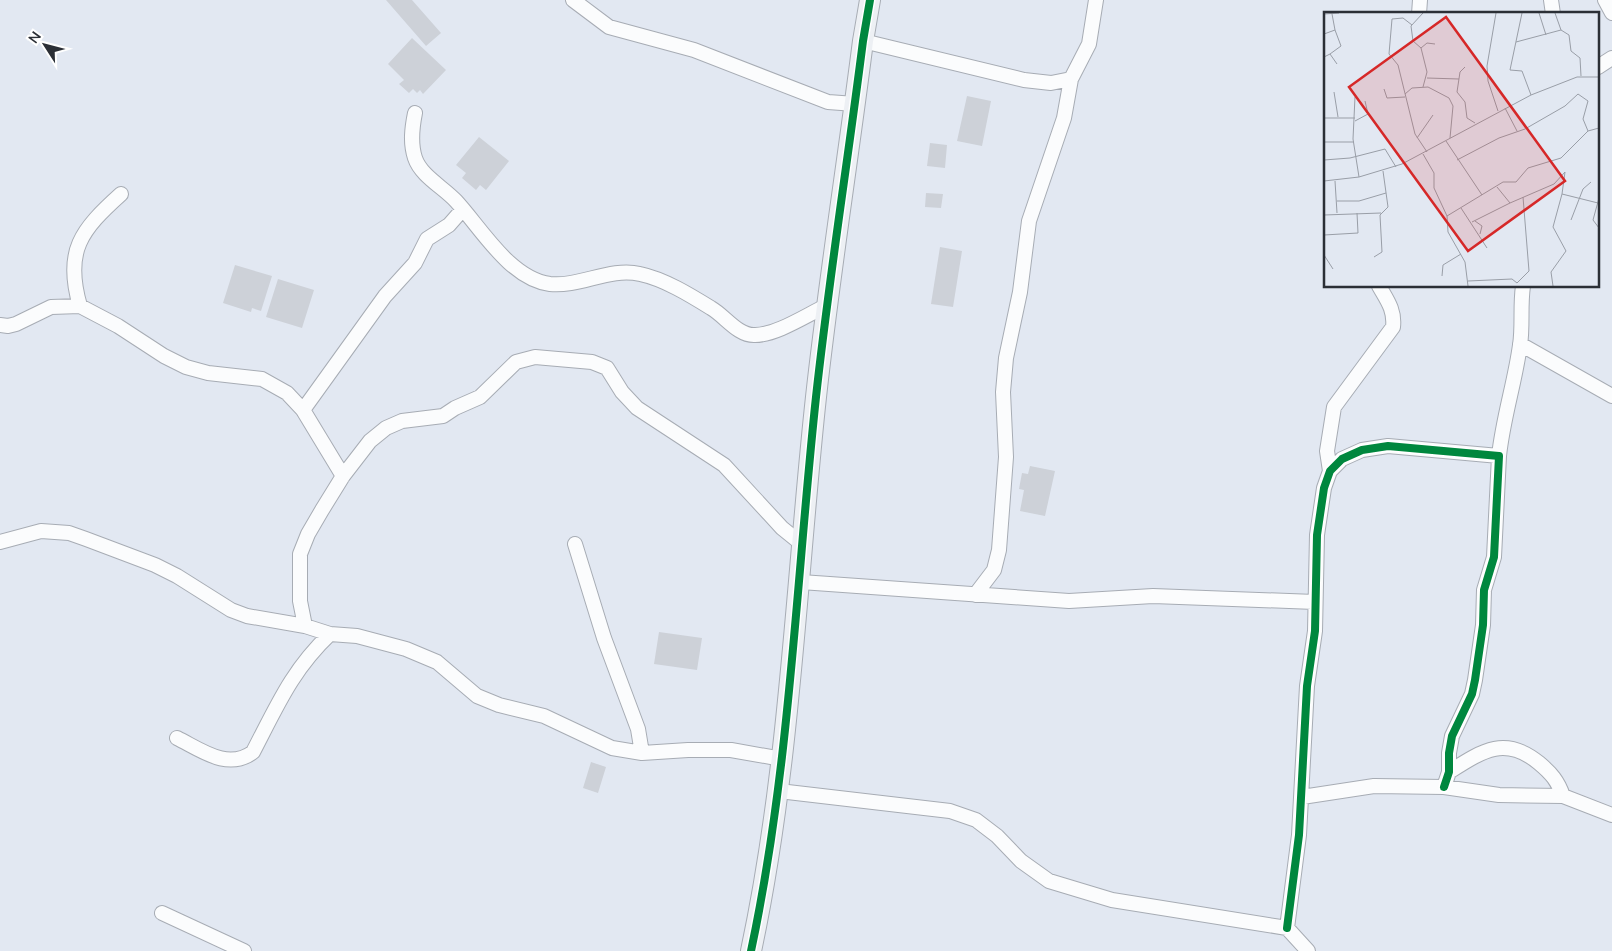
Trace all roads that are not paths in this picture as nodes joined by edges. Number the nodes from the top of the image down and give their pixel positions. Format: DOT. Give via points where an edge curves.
graph roads {
  1 [pos="573,0"];
  2 [pos="870,0"];
  3 [pos="1096,0"];
  4 [pos="1605,0"];
  5 [pos="1612,13"];
  6 [pos="863,41"];
  7 [pos="1612,58"];
  8 [pos="1600,66"];
  9 [pos="1072,78"];
  10 [pos="855,104"];
  11 [pos="415,113"];
  12 [pos="121,194"];
  13 [pos="463,210"];
  14 [pos="473,224"];
  15 [pos="449,225"];
  16 [pos="1380,288"];
  17 [pos="1523,288"];
  18 [pos="828,305"];
  19 [pos="80,306"];
  20 [pos="0,324"];
  21 [pos="1520,344"];
  22 [pos="1612,396"];
  23 [pos="303,410"];
  24 [pos="1499,456"];
  25 [pos="1330,471"];
  26 [pos="343,476"];
  27 [pos="0,542"];
  28 [pos="575,544"];
  29 [pos="803,545"];
  30 [pos="801,582"];
  31 [pos="975,596"];
  32 [pos="1315,602"];
  33 [pos="305,626"];
  34 [pos="330,634"];
  35 [pos="176,738"];
  36 [pos="642,753"];
  37 [pos="782,759"];
  38 [pos="1449,772"];
  39 [pos="1444,787"];
  40 [pos="779,791"];
  41 [pos="1563,796"];
  42 [pos="1302,797"];
  43 [pos="1612,815"];
  44 [pos="162,913"];
  45 [pos="1287,928"];
  46 [pos="244,951"];
  47 [pos="751,951"];
  48 [pos="1308,951"];
  1 -- 10 [label="street" via="609,27 694,50 828,102"];
  2 -- 6 [label="street"];
  3 -- 9 [label="street" via="1089,44"];
  4 -- 5 [label="street"];
  6 -- 9 [label="street" via="1024,80 1051,83"];
  6 -- 10 [label="street"];
  7 -- 8 [label="street"];
  9 -- 31 [label="street" via="1064,118 1030,220 1006,358 1003,392 1006,457 999,550 994,570"];
  10 -- 18 [label="street"];
  11 -- 13 [label="street" via="411,133 415,159"];
  12 -- 19 [label="street" via="90,222 78,246 74,278"];
  13 -- 14 [label="street"];
  13 -- 15 [label="street"];
  14 -- 15 [label="street"];
  14 -- 18 [label="street" via="492,247 534,280 551,284 597,275 639,273 662,281 713,308 752,336 765,334"];
  15 -- 23 [label="street" via="427,239 415,264 385,296"];
  16 -- 25 [label="street" via="1394,318 1392,327 1334,407 1327,451"];
  17 -- 21 [label="street"];
  18 -- 29 [label="street"];
  19 -- 20 [label="street" via="50,307 16,324"];
  19 -- 23 [label="street" via="186,367 262,379 288,393"];
  21 -- 22 [label="street"];
  21 -- 24 [label="street"];
  23 -- 26 [label="street"];
  24 -- 25 [label="street" via="1388,446 1356,452 1342,459"];
  24 -- 38 [label="street" via="1494,557 1484,590 1483,626 1475,680 1452,736"];
  25 -- 32 [label="street" via="1317,535"];
  26 -- 29 [label="street" via="370,442 386,428 402,421 443,416 480,397 516,362 535,357 592,362 607,368 637,408 724,465 782,528"];
  26 -- 33 [label="street" via="308,534 300,554 300,600"];
  27 -- 33 [label="street" via="41,531 69,533 155,565 231,610 256,618"];
  28 -- 36 [label="street" via="604,638 638,729"];
  29 -- 30 [label="street"];
  30 -- 31 [label="street"];
  30 -- 37 [label="street"];
  31 -- 32 [label="street" via="1069,601 1153,596"];
  32 -- 42 [label="street"];
  33 -- 34 [label="street"];
  34 -- 35 [label="street" via="303,661 253,752 245,758 222,760"];
  34 -- 36 [label="street" via="357,636 406,649 437,662 477,696 544,716 612,748"];
  36 -- 37 [label="street" via="712,750"];
  37 -- 40 [label="street"];
  38 -- 39 [label="street"];
  38 -- 41 [label="street" via="1493,749 1518,748 1546,769 1558,782"];
  39 -- 41 [label="street" via="1499,796"];
  39 -- 42 [label="street" via="1374,786"];
  40 -- 45 [label="street" via="950,811 976,820 1021,861 1049,881 1112,900"];
  40 -- 47 [label="street"];
  41 -- 43 [label="street"];
  42 -- 45 [label="street"];
  44 -- 46 [label="street"];
  45 -- 48 [label="street"];
}
